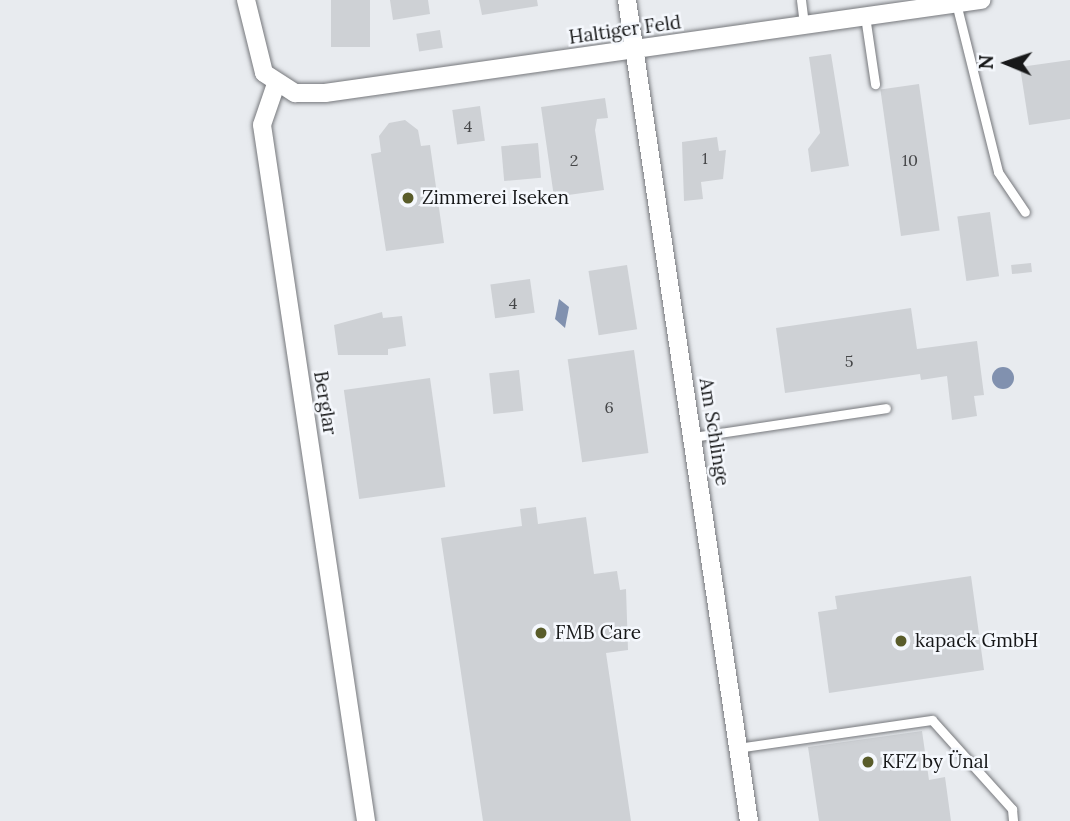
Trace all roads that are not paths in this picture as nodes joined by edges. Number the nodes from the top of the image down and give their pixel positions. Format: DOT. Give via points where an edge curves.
graph roads {
  1 [pos="246,0"];
  2 [pos="627,0"];
  3 [pos="801,0"];
  4 [pos="981,0"];
  5 [pos="956,4"];
  6 [pos="865,16"];
  7 [pos="804,25"];
  8 [pos="634,50"];
  9 [pos="276,84"];
  10 [pos="875,84"];
  11 [pos="1025,212"];
  12 [pos="886,408"];
  13 [pos="693,437"];
  14 [pos="737,748"];
  15 [pos="366,821"];
  16 [pos="749,821"];
  17 [pos="1013,821"];
  1 -- 9 [label="street" via="253,43"];
  2 -- 8 [label="street, Am Schlinge"];
  3 -- 7 [label="lane"];
  4 -- 5 [label="street, Haltiger Feld"];
  5 -- 6 [label="street, Haltiger Feld"];
  5 -- 11 [label="lane" via="998,173"];
  6 -- 7 [label="street, Haltiger Feld"];
  6 -- 10 [label="lane"];
  7 -- 8 [label="street, Haltiger Feld"];
  8 -- 9 [label="street, Haltiger Feld" via="325,93 295,93"];
  8 -- 13 [label="street, Am Schlinge"];
  9 -- 15 [label="street, Berglar" via="262,125"];
  12 -- 13 [label="lane"];
  13 -- 14 [label="street, Am Schlinge"];
  14 -- 16 [label="street, Am Schlinge"];
  14 -- 17 [label="lane" via="932,720 1012,809"];
}
